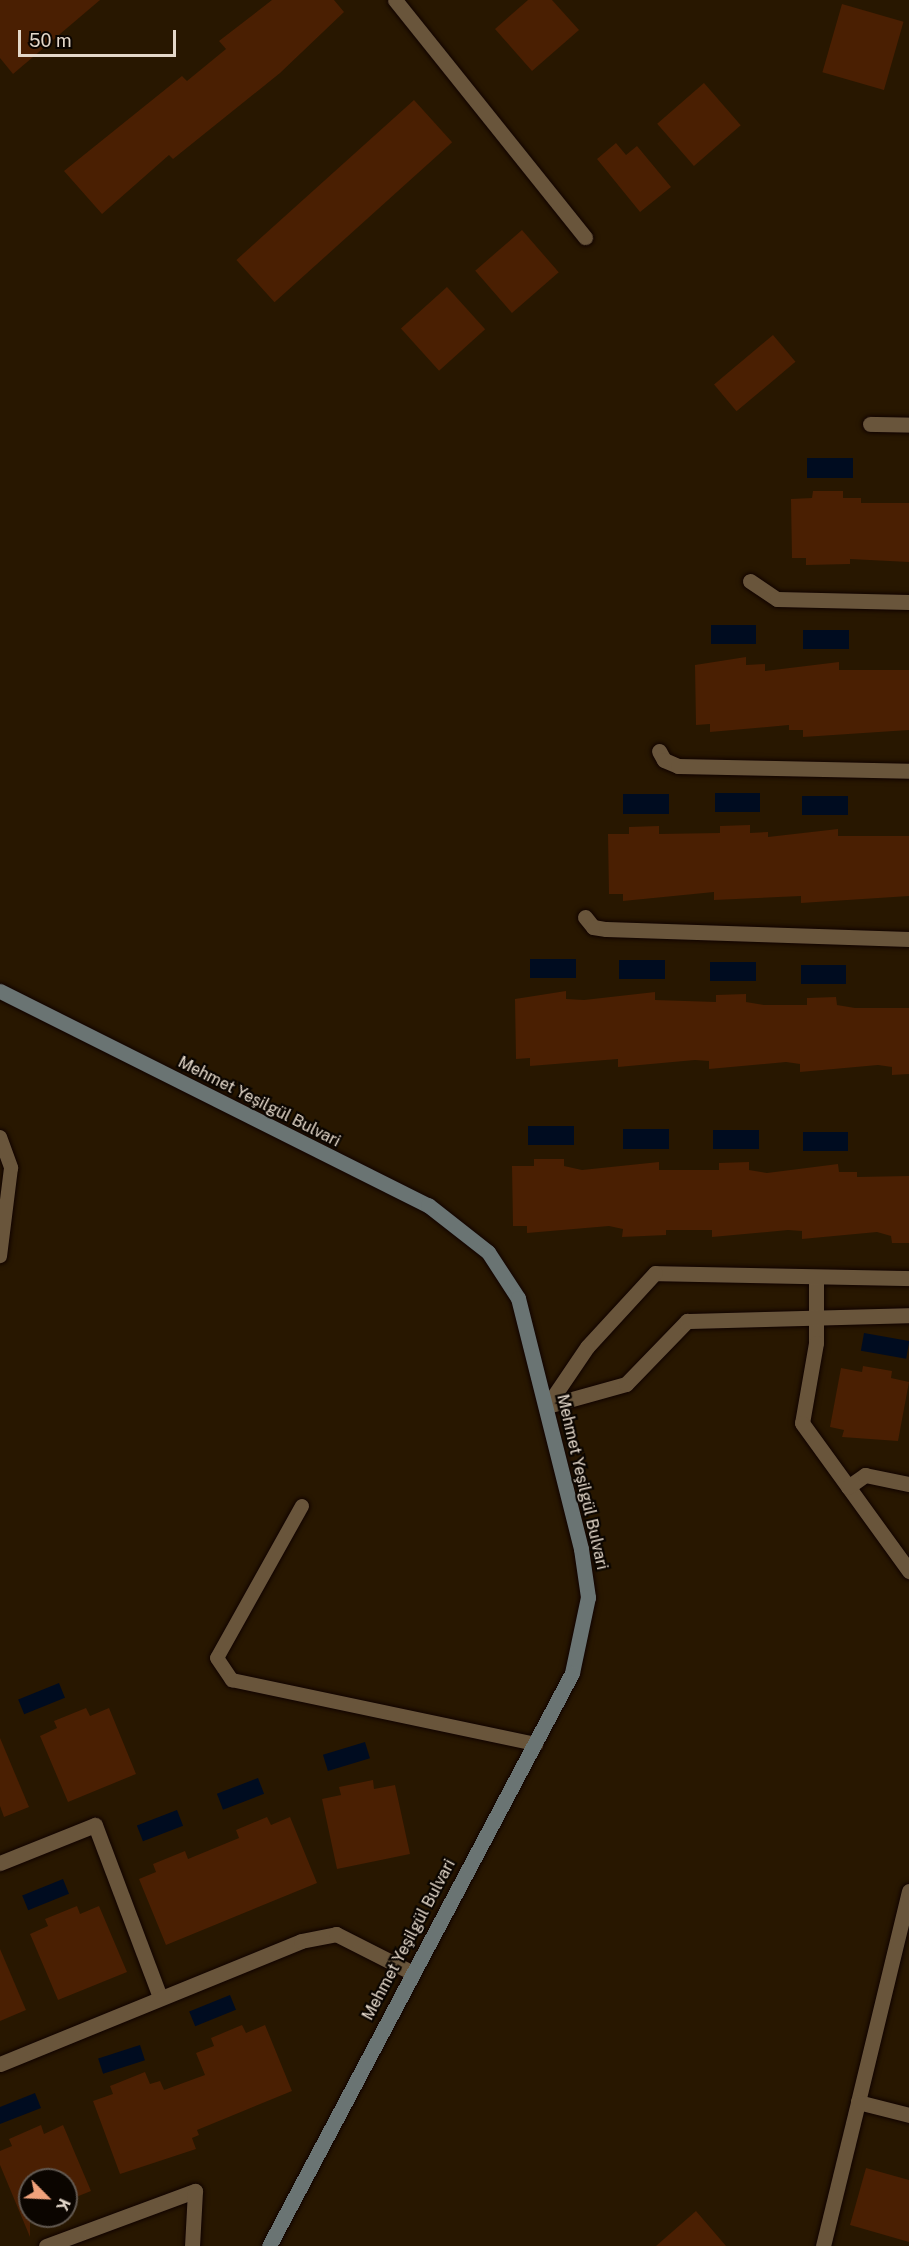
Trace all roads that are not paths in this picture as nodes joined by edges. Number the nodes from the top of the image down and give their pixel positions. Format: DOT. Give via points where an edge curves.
graph roads {
  1 [pos="395,0"];
  2 [pos="585,237"];
  3 [pos="870,424"];
  4 [pos="909,425"];
  5 [pos="750,581"];
  6 [pos="909,602"];
  7 [pos="659,750"];
  8 [pos="909,771"];
  9 [pos="585,917"];
  10 [pos="909,939"];
  11 [pos="0,991"];
  12 [pos="0,1137"];
  13 [pos="0,1256"];
  14 [pos="816,1278"];
  15 [pos="909,1278"];
  16 [pos="909,1315"];
  17 [pos="816,1317"];
  18 [pos="547,1406"];
  19 [pos="909,1484"];
  20 [pos="848,1487"];
  21 [pos="302,1506"];
  22 [pos="909,1571"];
  23 [pos="536,1744"];
  24 [pos="0,1863"];
  25 [pos="909,1891"];
  26 [pos="411,1972"];
  27 [pos="160,1997"];
  28 [pos="0,2064"];
  29 [pos="858,2102"];
  30 [pos="909,2115"];
  31 [pos="46,2246"];
  32 [pos="192,2246"];
  33 [pos="269,2246"];
  34 [pos="823,2246"];
  1 -- 2 [label="street"];
  3 -- 4 [label="street"];
  5 -- 6 [label="street" via="777,600"];
  7 -- 8 [label="street" via="664,760 678,766"];
  9 -- 10 [label="street" via="593,927 606,929"];
  11 -- 18 [label="main road, Mehmet Yeşilgül Bulvari" via="428,1205 488,1252 518,1298"];
  12 -- 13 [label="lane" via="10,1168"];
  14 -- 15 [label="street"];
  14 -- 17 [label="street"];
  14 -- 18 [label="street" via="655,1273 587,1347"];
  16 -- 17 [label="street"];
  17 -- 18 [label="street" via="687,1321 626,1384"];
  17 -- 20 [label="street" via="802,1423"];
  18 -- 23 [label="main road, Mehmet Yeşilgül Bulvari" via="588,1596 572,1673"];
  19 -- 20 [label="street" via="865,1475"];
  20 -- 22 [label="street"];
  21 -- 23 [label="lane" via="217,1658 232,1680"];
  23 -- 26 [label="main road, Mehmet Yeşilgül Bulvari"];
  24 -- 27 [label="street" via="95,1825"];
  25 -- 29 [label="street"];
  26 -- 27 [label="street" via="336,1934 301,1941"];
  26 -- 33 [label="main road, Mehmet Yeşilgül Bulvari"];
  27 -- 28 [label="street"];
  29 -- 30 [label="street"];
  29 -- 34 [label="street"];
  31 -- 32 [label="street" via="195,2191"];
}
